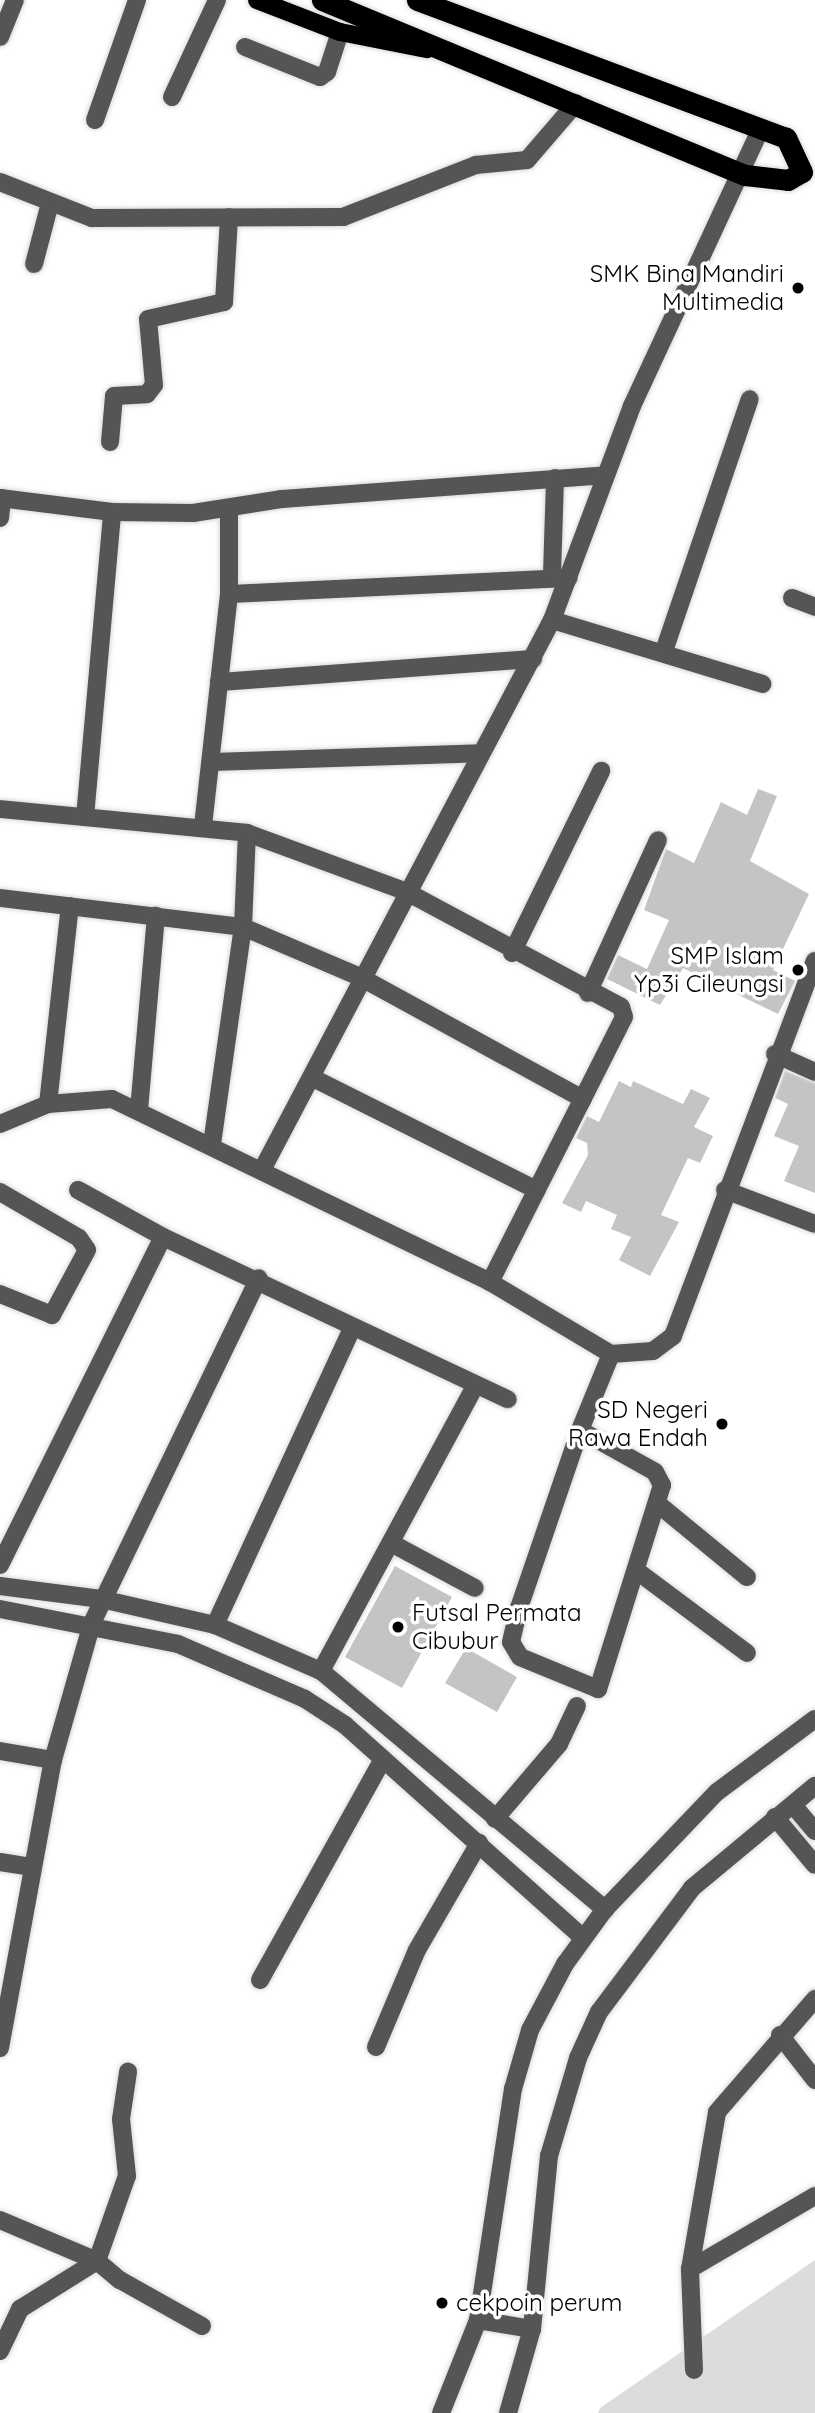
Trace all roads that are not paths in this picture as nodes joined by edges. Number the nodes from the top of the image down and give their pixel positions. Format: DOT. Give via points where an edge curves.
graph roads {
  1 [pos="15,0"];
  2 [pos="137,0"];
  3 [pos="217,0"];
  4 [pos="257,0"];
  5 [pos="322,0"];
  6 [pos="417,0"];
  7 [pos="447,7"];
  8 [pos="340,32"];
  9 [pos="0,37"];
  10 [pos="245,47"];
  11 [pos="452,52"];
  12 [pos="172,97"];
  13 [pos="576,103"];
  14 [pos="94,120"];
  15 [pos="761,128"];
  16 [pos="809,174"];
  17 [pos="745,175"];
  18 [pos="0,182"];
  19 [pos="50,203"];
  20 [pos="229,216"];
  21 [pos="34,264"];
  22 [pos="750,399"];
  23 [pos="110,442"];
  24 [pos="604,475"];
  25 [pos="555,478"];
  26 [pos="1,498"];
  27 [pos="112,512"];
  28 [pos="229,512"];
  29 [pos="0,518"];
  30 [pos="560,577"];
  31 [pos="229,594"];
  32 [pos="792,598"];
  33 [pos="815,607"];
  34 [pos="552,620"];
  35 [pos="664,651"];
  36 [pos="533,659"];
  37 [pos="219,682"];
  38 [pos="762,684"];
  39 [pos="479,753"];
  40 [pos="213,762"];
  41 [pos="601,771"];
  42 [pos="0,808"];
  43 [pos="85,817"];
  44 [pos="203,826"];
  45 [pos="247,833"];
  46 [pos="658,840"];
  47 [pos="405,891"];
  48 [pos="0,898"];
  49 [pos="70,906"];
  50 [pos="156,916"];
  51 [pos="243,927"];
  52 [pos="512,953"];
  53 [pos="815,961"];
  54 [pos="360,977"];
  55 [pos="588,993"];
  56 [pos="775,1054"];
  57 [pos="815,1072"];
  58 [pos="313,1078"];
  59 [pos="583,1099"];
  60 [pos="48,1104"];
  61 [pos="138,1110"];
  62 [pos="0,1125"];
  63 [pos="212,1144"];
  64 [pos="262,1170"];
  65 [pos="78,1190"];
  66 [pos="725,1190"];
  67 [pos="537,1191"];
  68 [pos="0,1192"];
  69 [pos="815,1224"];
  70 [pos="163,1237"];
  71 [pos="259,1278"];
  72 [pos="490,1282"];
  73 [pos="0,1294"];
  74 [pos="352,1329"];
  75 [pos="611,1354"];
  76 [pos="475,1386"];
  77 [pos="508,1399"];
  78 [pos="580,1430"];
  79 [pos="658,1504"];
  80 [pos="391,1543"];
  81 [pos="0,1565"];
  82 [pos="637,1570"];
  83 [pos="747,1577"];
  84 [pos="0,1586"];
  85 [pos="475,1588"];
  86 [pos="0,1609"];
  87 [pos="97,1610"];
  88 [pos="215,1625"];
  89 [pos="747,1653"];
  90 [pos="321,1671"];
  91 [pos="577,1706"];
  92 [pos="815,1719"];
  93 [pos="0,1751"];
  94 [pos="383,1759"];
  95 [pos="53,1760"];
  96 [pos="815,1786"];
  97 [pos="793,1805"];
  98 [pos="775,1817"];
  99 [pos="495,1819"];
  100 [pos="815,1831"];
  101 [pos="479,1843"];
  102 [pos="0,1862"];
  103 [pos="815,1865"];
  104 [pos="33,1867"];
  105 [pos="605,1909"];
  106 [pos="582,1937"];
  107 [pos="6,1979"];
  108 [pos="260,1980"];
  109 [pos="815,1999"];
  110 [pos="780,2035"];
  111 [pos="0,2048"];
  112 [pos="376,2048"];
  113 [pos="128,2072"];
  114 [pos="815,2080"];
  115 [pos="815,2196"];
  116 [pos="0,2220"];
  117 [pos="97,2261"];
  118 [pos="690,2269"];
  119 [pos="486,2322"];
  120 [pos="202,2326"];
  121 [pos="526,2328"];
  122 [pos="0,2351"];
  123 [pos="694,2370"];
  124 [pos="441,2413"];
  125 [pos="508,2413"];
  1 -- 9 [label="street"];
  2 -- 14 [label="street"];
  3 -- 12 [label="street"];
  4 -- 8 [label="main road"];
  5 -- 11 [label="highway"];
  6 -- 7 [label="highway"];
  7 -- 15 [label="highway"];
  8 -- 10 [label="street" via="327,72 320,77"];
  8 -- 11 [label="main road"];
  11 -- 13 [label="highway"];
  13 -- 17 [label="highway"];
  13 -- 20 [label="street" via="527,160 476,165 343,217"];
  15 -- 16 [label="highway" via="786,138"];
  15 -- 17 [label="street"];
  16 -- 17 [label="highway" via="780,180"];
  17 -- 24 [label="street" via="674,311"];
  18 -- 19 [label="street"];
  19 -- 20 [label="street" via="110,219"];
  19 -- 21 [label="street"];
  20 -- 23 [label="street" via="225,302 148,319 154,385 147,394 114,396"];
  22 -- 35 [label="street"];
  24 -- 25 [label="street"];
  24 -- 30 [label="street"];
  25 -- 28 [label="street" via="271,499"];
  25 -- 30 [label="street"];
  26 -- 27 [label="street"];
  26 -- 29 [label="street"];
  27 -- 28 [label="street"];
  27 -- 43 [label="street"];
  28 -- 31 [label="street"];
  30 -- 31 [label="street"];
  30 -- 34 [label="street"];
  31 -- 37 [label="street"];
  32 -- 33 [label="street"];
  34 -- 35 [label="street"];
  34 -- 36 [label="street"];
  35 -- 38 [label="street"];
  36 -- 37 [label="street"];
  36 -- 39 [label="street"];
  37 -- 40 [label="street"];
  39 -- 40 [label="street"];
  39 -- 47 [label="street"];
  40 -- 44 [label="street"];
  41 -- 52 [label="street"];
  42 -- 43 [label="street"];
  43 -- 44 [label="street"];
  44 -- 45 [label="street"];
  45 -- 47 [label="street"];
  45 -- 51 [label="street"];
  46 -- 55 [label="street"];
  47 -- 52 [label="street"];
  47 -- 54 [label="street"];
  48 -- 49 [label="street"];
  49 -- 50 [label="street"];
  49 -- 60 [label="street"];
  50 -- 51 [label="street"];
  50 -- 61 [label="street"];
  51 -- 54 [label="street"];
  51 -- 63 [label="street"];
  52 -- 55 [label="street"];
  53 -- 56 [label="street"];
  54 -- 58 [label="street"];
  54 -- 59 [label="street"];
  55 -- 59 [label="street" via="624,1014"];
  56 -- 57 [label="street"];
  56 -- 66 [label="street"];
  58 -- 64 [label="street"];
  58 -- 67 [label="street"];
  59 -- 67 [label="street"];
  60 -- 61 [label="street" via="98,1096"];
  60 -- 62 [label="street"];
  61 -- 63 [label="street"];
  63 -- 64 [label="street"];
  64 -- 72 [label="street"];
  65 -- 70 [label="street"];
  66 -- 69 [label="street"];
  66 -- 75 [label="street" via="673,1336 653,1351"];
  67 -- 72 [label="street"];
  68 -- 73 [label="street" via="79,1238 87,1250 52,1315"];
  70 -- 71 [label="street"];
  70 -- 81 [label="street"];
  71 -- 74 [label="street"];
  71 -- 87 [label="street"];
  72 -- 75 [label="street"];
  74 -- 76 [label="street"];
  74 -- 88 [label="street"];
  75 -- 78 [label="street"];
  76 -- 77 [label="street"];
  76 -- 80 [label="street"];
  78 -- 79 [label="street" via="655,1472 662,1485"];
  78 -- 82 [label="street" via="519,1608 514,1650 598,1689"];
  79 -- 82 [label="street"];
  79 -- 83 [label="street"];
  80 -- 85 [label="street"];
  80 -- 90 [label="street"];
  82 -- 89 [label="street"];
  84 -- 87 [label="street"];
  86 -- 87 [label="street"];
  87 -- 88 [label="street"];
  87 -- 94 [label="street" via="263,1678 345,1725"];
  87 -- 95 [label="street"];
  88 -- 90 [label="street"];
  90 -- 99 [label="street"];
  91 -- 99 [label="street" via="559,1744"];
  92 -- 105 [label="street" via="717,1792"];
  93 -- 95 [label="street"];
  94 -- 101 [label="street"];
  94 -- 108 [label="street"];
  95 -- 104 [label="street"];
  96 -- 97 [label="street"];
  97 -- 98 [label="street"];
  97 -- 100 [label="street"];
  98 -- 103 [label="street"];
  98 -- 121 [label="street" via="692,1888 599,2012 578,2058 549,2156"];
  99 -- 105 [label="street"];
  101 -- 106 [label="street"];
  101 -- 112 [label="street" via="417,1950"];
  102 -- 104 [label="street"];
  104 -- 107 [label="street"];
  105 -- 106 [label="street"];
  106 -- 119 [label="street" via="530,2031 513,2089"];
  107 -- 111 [label="street"];
  109 -- 110 [label="street"];
  110 -- 114 [label="street"];
  110 -- 118 [label="street" via="717,2112"];
  113 -- 117 [label="street" via="121,2119 127,2176"];
  115 -- 118 [label="street"];
  116 -- 117 [label="street"];
  117 -- 120 [label="street" via="120,2280"];
  117 -- 122 [label="street" via="20,2309"];
  118 -- 123 [label="street"];
  119 -- 121 [label="street"];
  119 -- 124 [label="street"];
  121 -- 125 [label="street"];
}
